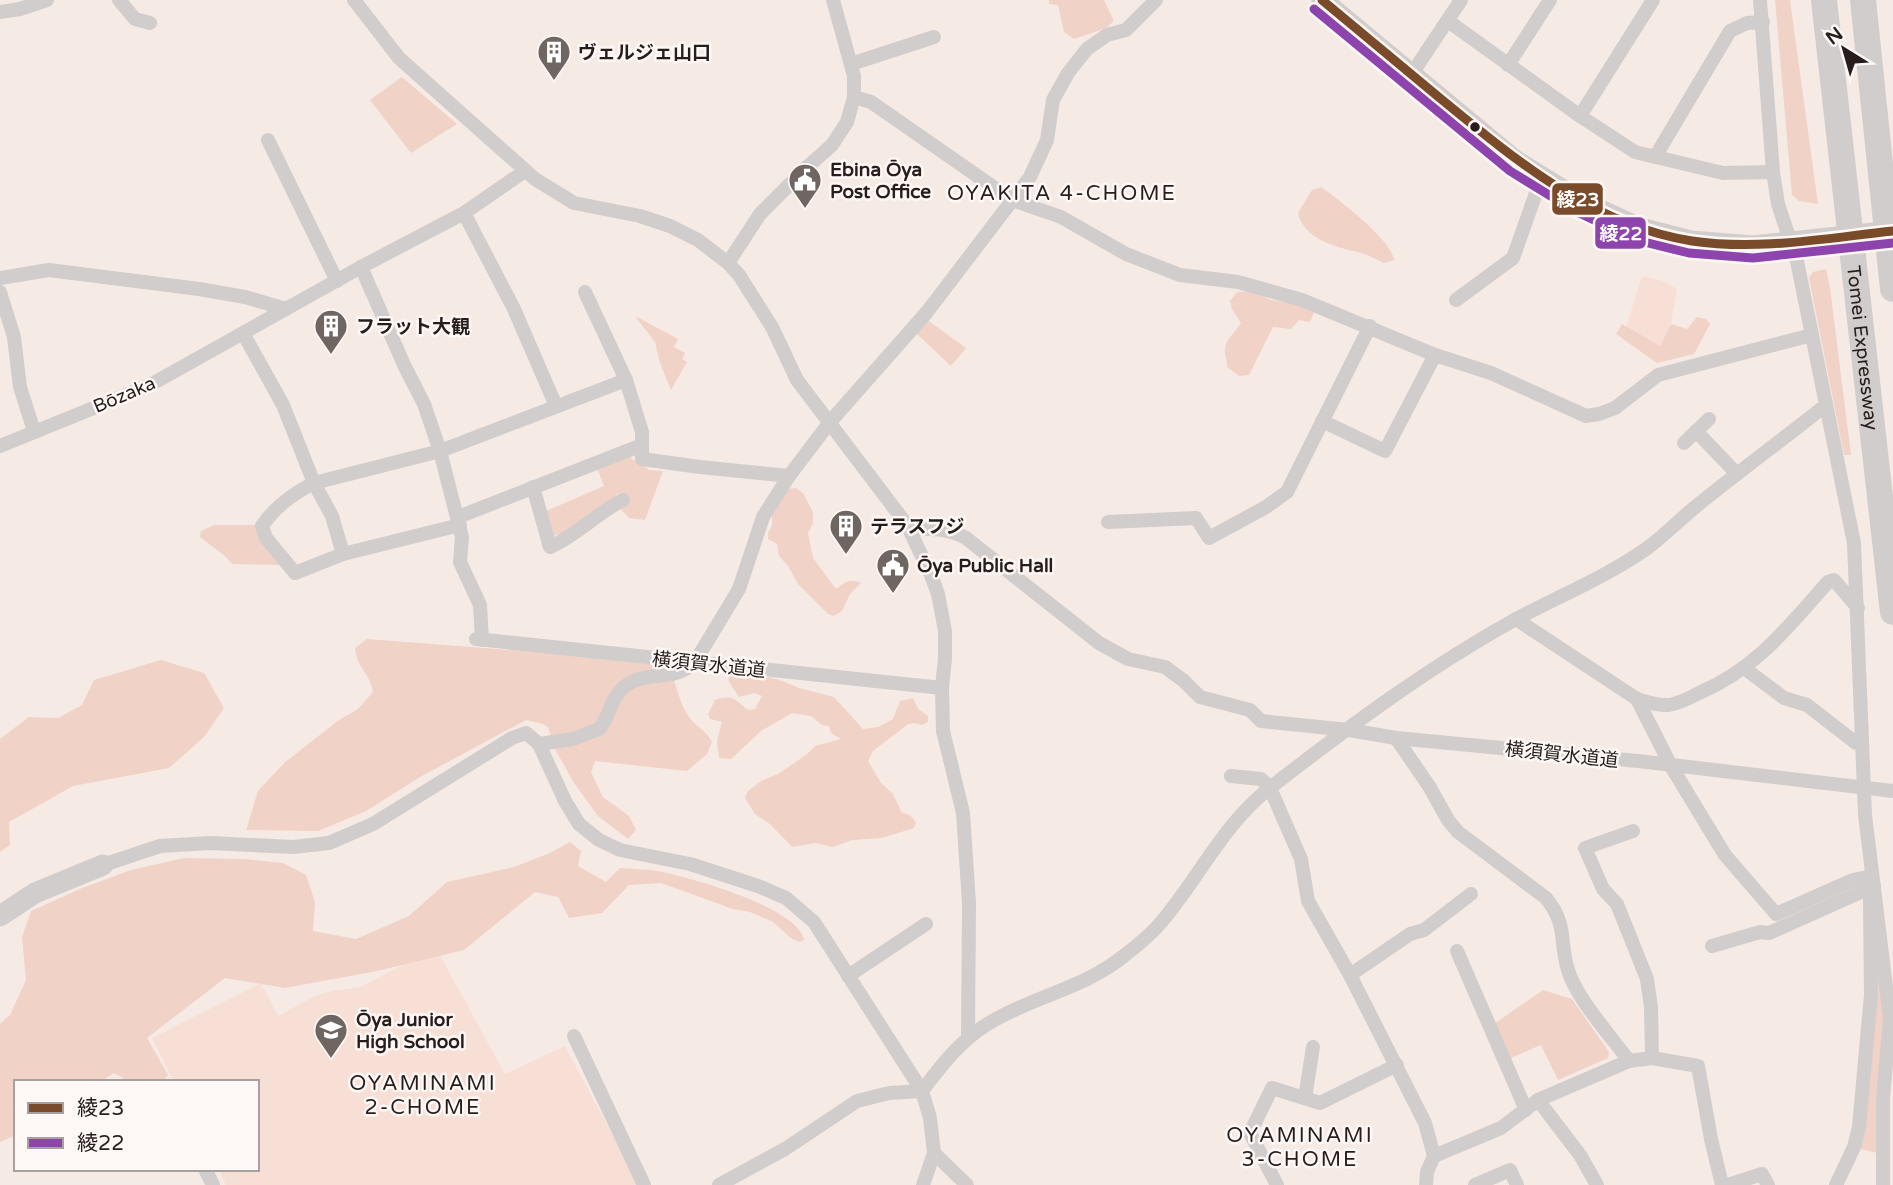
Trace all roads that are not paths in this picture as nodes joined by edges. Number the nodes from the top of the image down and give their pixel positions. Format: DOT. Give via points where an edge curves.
graph roads {
  1 [pos="47,0"];
  2 [pos="119,0"];
  3 [pos="354,0"];
  4 [pos="833,0"];
  5 [pos="1156,0"];
  6 [pos="1322,0"];
  7 [pos="1461,0"];
  8 [pos="1550,0"];
  9 [pos="1653,0"];
  10 [pos="1760,0"];
  11 [pos="1824,0"];
  12 [pos="1863,0"];
  13 [pos="0,12"];
  14 [pos="1448,21"];
  15 [pos="1763,22"];
  16 [pos="150,23"];
  17 [pos="934,37"];
  18 [pos="851,64"];
  19 [pos="1508,65"];
  20 [pos="1411,75"];
  21 [pos="854,97"];
  22 [pos="1580,116"];
  23 [pos="268,140"];
  24 [pos="1655,157"];
  25 [pos="525,171"];
  26 [pos="1773,172"];
  27 [pos="1544,179"];
  28 [pos="1012,200"];
  29 [pos="464,213"];
  30 [pos="1893,232"];
  31 [pos="1790,243"];
  32 [pos="728,263"];
  33 [pos="361,267"];
  34 [pos="0,278"];
  35 [pos="337,281"];
  36 [pos="1892,282"];
  37 [pos="0,292"];
  38 [pos="585,292"];
  39 [pos="1456,300"];
  40 [pos="286,309"];
  41 [pos="1370,326"];
  42 [pos="243,333"];
  43 [pos="1812,335"];
  44 [pos="1435,355"];
  45 [pos="626,380"];
  46 [pos="1826,405"];
  47 [pos="556,406"];
  48 [pos="1709,419"];
  49 [pos="1322,421"];
  50 [pos="830,422"];
  51 [pos="34,431"];
  52 [pos="1696,431"];
  53 [pos="1684,443"];
  54 [pos="642,445"];
  55 [pos="0,446"];
  56 [pos="440,451"];
  57 [pos="1737,474"];
  58 [pos="789,476"];
  59 [pos="314,483"];
  60 [pos="533,487"];
  61 [pos="623,500"];
  62 [pos="459,521"];
  63 [pos="1108,522"];
  64 [pos="910,530"];
  65 [pos="344,554"];
  66 [pos="1858,608"];
  67 [pos="1893,612"];
  68 [pos="1516,619"];
  69 [pos="695,662"];
  70 [pos="1744,668"];
  71 [pos="942,688"];
  72 [pos="1637,699"];
  73 [pos="1349,730"];
  74 [pos="1396,738"];
  75 [pos="1862,743"];
  76 [pos="539,744"];
  77 [pos="1671,766"];
  78 [pos="1231,776"];
  79 [pos="1269,788"];
  80 [pos="1868,789"];
  81 [pos="1893,791"];
  82 [pos="1633,831"];
  83 [pos="103,865"];
  84 [pos="1873,881"];
  85 [pos="1471,894"];
  86 [pos="0,916"];
  87 [pos="926,925"];
  88 [pos="1712,946"];
  89 [pos="1457,951"];
  90 [pos="848,975"];
  91 [pos="1350,975"];
  92 [pos="573,1036"];
  93 [pos="968,1038"];
  94 [pos="1313,1047"];
  95 [pos="1652,1058"];
  96 [pos="1629,1061"];
  97 [pos="1397,1065"];
  98 [pos="922,1091"];
  99 [pos="1305,1098"];
  100 [pos="1538,1100"];
  101 [pos="1526,1110"];
  102 [pos="934,1153"];
  103 [pos="1434,1156"];
  104 [pos="644,1185"];
  105 [pos="719,1185"];
  106 [pos="923,1185"];
  107 [pos="967,1185"];
  108 [pos="1277,1185"];
  109 [pos="1426,1185"];
  110 [pos="1475,1185"];
  111 [pos="1517,1185"];
  112 [pos="1597,1185"];
  113 [pos="1725,1185"];
  114 [pos="1768,1185"];
  115 [pos="1836,1185"];
  116 [pos="1882,1185"];
  1 -- 13 [label="street"];
  2 -- 16 [label="street" via="135,19"];
  3 -- 25 [label="street" via="399,58"];
  4 -- 18 [label="street"];
  5 -- 28 [label="street" via="1126,30 1107,35 1087,49 1068,74 1053,100 1042,152"];
  6 -- 20 [label="street"];
  7 -- 14 [label="street"];
  8 -- 19 [label="street"];
  9 -- 22 [label="street"];
  10 -- 15 [label="street"];
  11 -- 67 [label="highway, Tomei Expressway"];
  12 -- 36 [label="highway, Tomei Expressway"];
  14 -- 19 [label="street"];
  14 -- 20 [label="street"];
  15 -- 24 [label="street" via="1730,31"];
  15 -- 26 [label="street"];
  17 -- 18 [label="street"];
  18 -- 21 [label="street"];
  19 -- 22 [label="street"];
  20 -- 27 [label="street"];
  21 -- 28 [label="street" via="871,102"];
  21 -- 32 [label="street" via="847,122 832,145 760,214"];
  22 -- 24 [label="street" via="1635,152"];
  23 -- 35 [label="street"];
  24 -- 26 [label="street" via="1723,173"];
  25 -- 29 [label="street, Bōzaka"];
  25 -- 32 [label="street" via="574,202 670,226"];
  26 -- 31 [label="street"];
  27 -- 31 [label="street" via="1640,228 1730,245"];
  27 -- 39 [label="street" via="1513,258"];
  28 -- 41 [label="street" via="1061,217 1126,254 1180,275 1262,287"];
  28 -- 50 [label="street" via="928,312"];
  29 -- 33 [label="street, Bōzaka"];
  29 -- 47 [label="street" via="514,309"];
  30 -- 31 [label="street"];
  31 -- 43 [label="street"];
  32 -- 50 [label="street" via="772,327 797,380"];
  33 -- 35 [label="street, Bōzaka"];
  33 -- 56 [label="street" via="424,404"];
  34 -- 40 [label="street" via="49,270 199,289"];
  35 -- 40 [label="street, Bōzaka"];
  37 -- 51 [label="street"];
  38 -- 45 [label="street"];
  40 -- 42 [label="street, Bōzaka"];
  41 -- 44 [label="street"];
  41 -- 49 [label="street"];
  42 -- 51 [label="street, Bōzaka" via="150,385"];
  42 -- 59 [label="street" via="283,405"];
  43 -- 44 [label="street" via="1658,375 1615,408 1586,416 1491,373"];
  43 -- 46 [label="street"];
  44 -- 49 [label="street" via="1385,451"];
  45 -- 47 [label="street"];
  45 -- 54 [label="street"];
  46 -- 57 [label="street"];
  46 -- 66 [label="street" via="1850,515"];
  47 -- 56 [label="street"];
  48 -- 52 [label="street"];
  49 -- 63 [label="street" via="1287,492 1209,538 1196,519"];
  50 -- 58 [label="street"];
  50 -- 64 [label="street"];
  51 -- 55 [label="street, Bōzaka"];
  52 -- 53 [label="street"];
  52 -- 57 [label="street"];
  54 -- 58 [label="street" via="642,459"];
  54 -- 60 [label="street"];
  56 -- 59 [label="street"];
  56 -- 62 [label="street"];
  57 -- 68 [label="street" via="1637,555"];
  58 -- 69 [label="street" via="763,517 739,589"];
  59 -- 65 [label="street" via="332,516"];
  59 -- 65 [label="street" via="269,515 262,526 266,538 295,573"];
  60 -- 61 [label="street" via="550,547"];
  60 -- 62 [label="street"];
  62 -- 65 [label="street"];
  62 -- 69 [label="street, 横須賀水道道" via="460,562 480,605 479,640"];
  64 -- 71 [label="street" via="932,575 943,614"];
  64 -- 73 [label="street, 横須賀水道道" via="942,529 966,538 1099,643 1128,659 1165,667 1200,697 1250,710 1261,721"];
  66 -- 70 [label="street" via="1834,580 1828,582 1768,649"];
  66 -- 75 [label="street"];
  68 -- 72 [label="street"];
  68 -- 73 [label="street" via="1422,677"];
  69 -- 71 [label="street, 横須賀水道道"];
  69 -- 76 [label="street" via="678,674 642,678 624,687 599,729"];
  70 -- 72 [label="street" via="1710,689 1669,705"];
  70 -- 75 [label="street" via="1784,698 1807,705"];
  71 -- 93 [label="street" via="946,746 963,813 970,903"];
  72 -- 77 [label="street"];
  73 -- 74 [label="street, 横須賀水道道"];
  73 -- 79 [label="street"];
  74 -- 77 [label="street, 横須賀水道道"];
  74 -- 96 [label="street" via="1458,832 1555,909 1575,986"];
  75 -- 80 [label="street"];
  76 -- 83 [label="street" via="526,733 512,738 373,824 329,843 160,846"];
  76 -- 90 [label="street" via="579,824 599,839 620,850 690,864 786,898 814,922"];
  77 -- 80 [label="street, 横須賀水道道"];
  77 -- 84 [label="street" via="1725,855 1776,914 1853,880"];
  78 -- 79 [label="street" via="1261,779"];
  79 -- 91 [label="street" via="1301,859 1308,901"];
  79 -- 93 [label="street" via="1245,808 1181,898 1139,944 1112,966 1017,1009"];
  80 -- 81 [label="street, 横須賀水道道"];
  80 -- 84 [label="street"];
  82 -- 95 [label="street" via="1585,848 1603,889 1617,904 1647,979"];
  83 -- 86 [label="street" via="35,893"];
  84 -- 88 [label="street" via="1769,933"];
  84 -- 115 [label="street" via="1868,901 1871,995 1859,1127"];
  84 -- 116 [label="street" via="1890,1019"];
  85 -- 91 [label="street" via="1424,930 1410,934"];
  87 -- 90 [label="street"];
  89 -- 101 [label="street"];
  90 -- 98 [label="street"];
  91 -- 97 [label="street"];
  92 -- 104 [label="street"];
  93 -- 98 [label="street"];
  94 -- 99 [label="street"];
  95 -- 96 [label="street"];
  95 -- 113 [label="street" via="1698,1066"];
  96 -- 100 [label="street"];
  97 -- 99 [label="street" via="1321,1103"];
  97 -- 103 [label="street" via="1425,1123"];
  98 -- 102 [label="street"];
  98 -- 105 [label="street" via="857,1101 785,1149"];
  99 -- 108 [label="street" via="1272,1088 1250,1133"];
  100 -- 101 [label="street"];
  100 -- 112 [label="street"];
  101 -- 103 [label="street" via="1502,1128"];
  102 -- 106 [label="street"];
  102 -- 107 [label="street"];
  103 -- 109 [label="street"];
  110 -- 111 [label="street" via="1510,1170"];
  113 -- 114 [label="street" via="1762,1174"];
}
